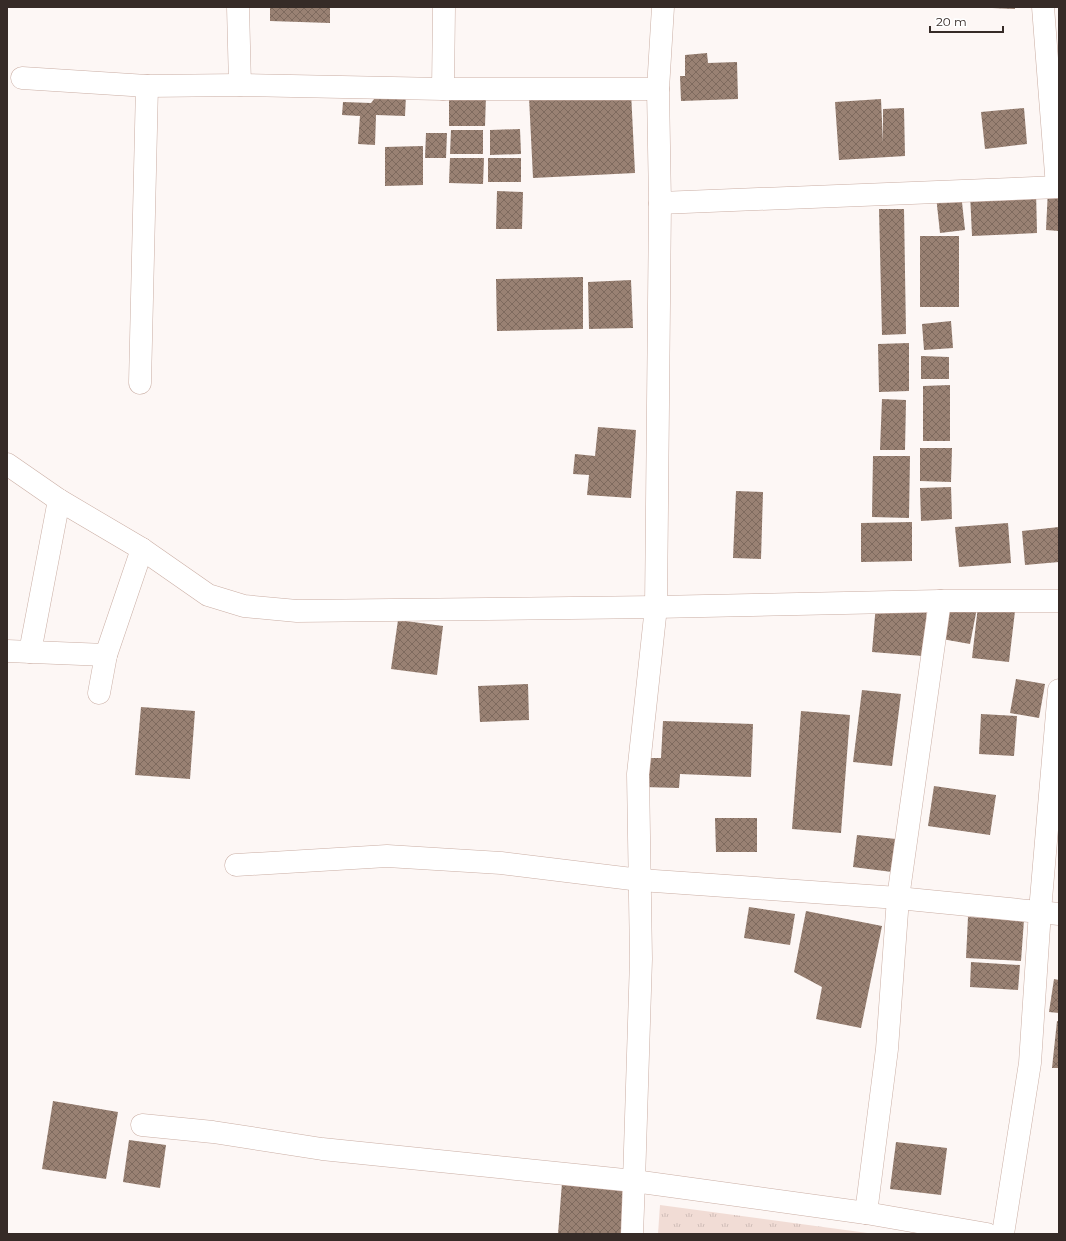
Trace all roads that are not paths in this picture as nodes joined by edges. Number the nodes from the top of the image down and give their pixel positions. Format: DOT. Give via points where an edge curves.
graph roads {
  1 [pos="238,7"];
  2 [pos="444,7"];
  3 [pos="663,7"];
  4 [pos="1043,7"];
  5 [pos="22,78"];
  6 [pos="240,85"];
  7 [pos="147,86"];
  8 [pos="443,89"];
  9 [pos="658,89"];
  10 [pos="1058,187"];
  11 [pos="660,203"];
  12 [pos="140,383"];
  13 [pos="7,464"];
  14 [pos="59,500"];
  15 [pos="142,550"];
  16 [pos="940,601"];
  17 [pos="1059,601"];
  18 [pos="656,607"];
  19 [pos="7,651"];
  20 [pos="30,652"];
  21 [pos="106,655"];
  22 [pos="1059,690"];
  23 [pos="99,693"];
  24 [pos="236,865"];
  25 [pos="640,880"];
  26 [pos="898,898"];
  27 [pos="1050,913"];
  28 [pos="142,1125"];
  29 [pos="634,1181"];
  30 [pos="866,1213"];
  31 [pos="632,1234"];
  32 [pos="987,1234"];
  33 [pos="1003,1234"];
  1 -- 6 [label="street"];
  2 -- 8 [label="street"];
  3 -- 9 [label="street"];
  4 -- 10 [label="street"];
  5 -- 7 [label="street"];
  6 -- 7 [label="street"];
  6 -- 8 [label="street"];
  7 -- 12 [label="street"];
  8 -- 9 [label="street"];
  9 -- 11 [label="street"];
  10 -- 11 [label="street"];
  11 -- 18 [label="street"];
  13 -- 14 [label="street"];
  14 -- 15 [label="street"];
  14 -- 20 [label="street"];
  15 -- 18 [label="street" via="208,595 244,606 297,611"];
  15 -- 21 [label="street"];
  16 -- 17 [label="street"];
  16 -- 18 [label="street"];
  16 -- 26 [label="street"];
  18 -- 25 [label="street" via="638,774"];
  19 -- 20 [label="street"];
  20 -- 21 [label="street"];
  21 -- 23 [label="street"];
  22 -- 27 [label="street"];
  24 -- 25 [label="street" via="387,856 501,863"];
  25 -- 26 [label="street"];
  25 -- 29 [label="street" via="641,959"];
  26 -- 27 [label="street"];
  26 -- 30 [label="street" via="887,1049"];
  27 -- 33 [label="street"];
  28 -- 29 [label="street" via="213,1132 322,1149"];
  29 -- 30 [label="street"];
  29 -- 31 [label="street"];
  30 -- 32 [label="street"];
}
